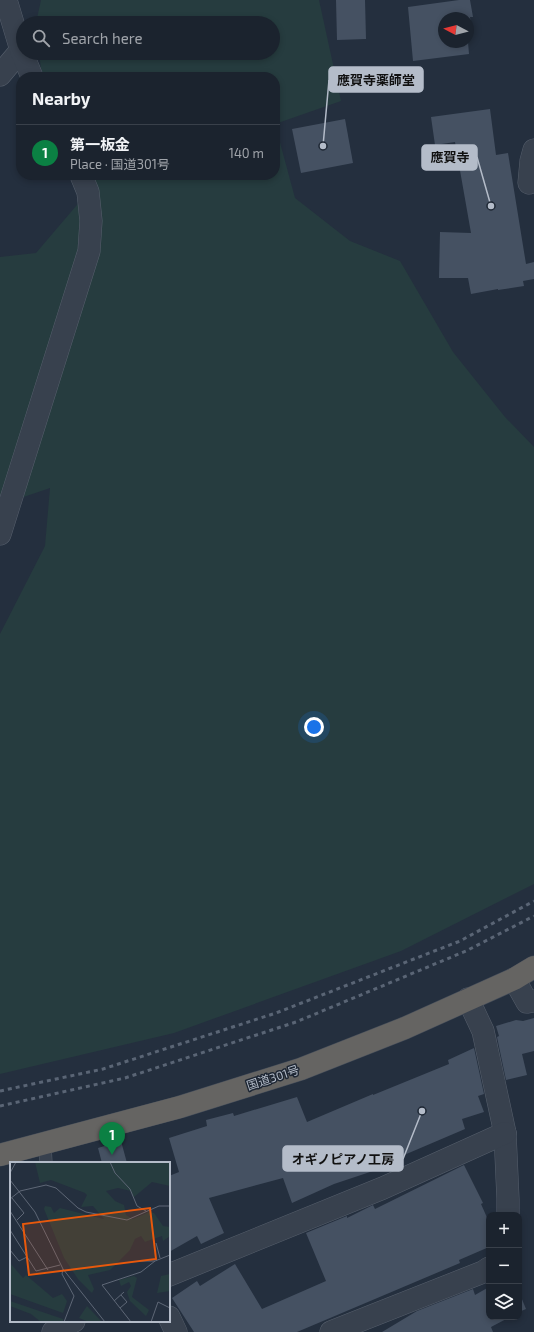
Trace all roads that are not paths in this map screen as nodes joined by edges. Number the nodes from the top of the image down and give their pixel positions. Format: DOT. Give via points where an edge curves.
graph roads {
  1 [pos="6,0"];
  2 [pos="16,33"];
  3 [pos="16,56"];
  4 [pos="25,60"];
  5 [pos="30,72"];
  6 [pos="0,75"];
  7 [pos="534,150"];
  8 [pos="83,180"];
  9 [pos="529,183"];
  10 [pos="0,534"];
  11 [pos="534,967"];
  12 [pos="514,979"];
  13 [pos="468,999"];
  14 [pos="534,1001"];
  15 [pos="505,1133"];
  16 [pos="45,1153"];
  17 [pos="0,1155"];
  18 [pos="508,1212"];
  19 [pos="486,1270"];
  20 [pos="170,1275"];
  21 [pos="170,1319"];
  22 [pos="72,1322"];
  23 [pos="339,1330"];
  24 [pos="52,1332"];
  25 [pos="176,1332"];
  1 -- 2 [label="street"];
  3 -- 6 [label="street"];
  4 -- 5 [label="street"];
  7 -- 9 [label="street"];
  8 -- 10 [label="street" via="88,192 91,221 90,251"];
  11 -- 12 [label="highway, 国道301号"];
  12 -- 13 [label="highway, 国道301号"];
  12 -- 14 [label="street" via="527,1002"];
  13 -- 15 [label="street" via="483,1031"];
  13 -- 16 [label="highway, 国道301号" via="405,1028 302,1069"];
  15 -- 18 [label="street"];
  15 -- 20 [label="street" via="383,1188"];
  16 -- 17 [label="highway, 国道301号"];
  19 -- 23 [label="street"];
  21 -- 25 [label="street"];
  22 -- 24 [label="street"];
}
